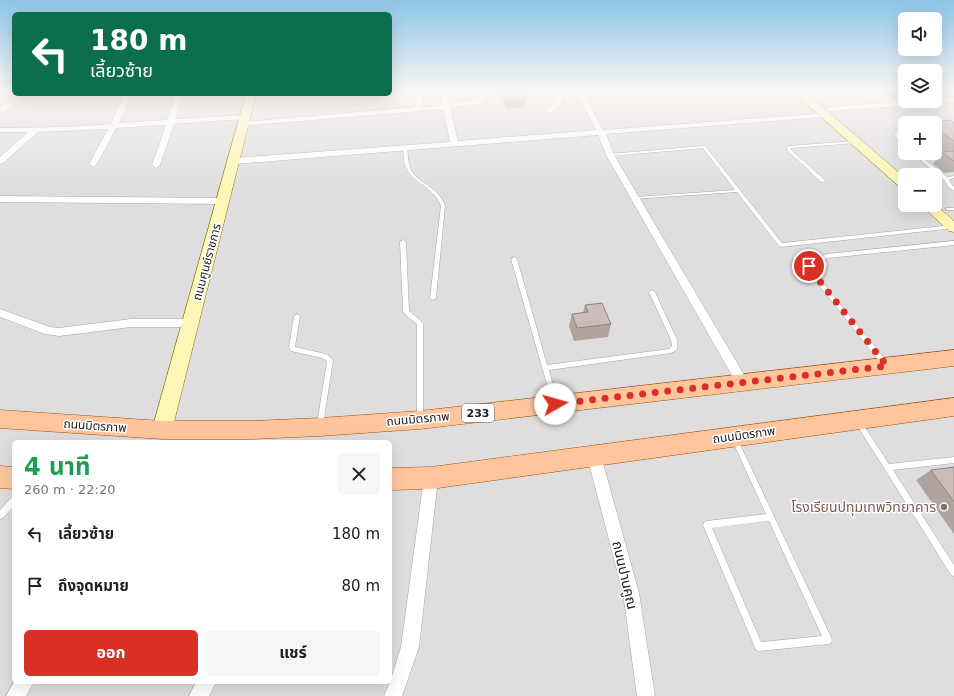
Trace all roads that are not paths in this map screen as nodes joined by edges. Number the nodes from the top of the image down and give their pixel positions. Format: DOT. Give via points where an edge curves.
graph roads {
  1 [pos="115,122"];
  2 [pos="165,122"];
  3 [pos="170,122"];
  4 [pos="243,122"];
  5 [pos="450,122"];
  6 [pos="593,122"];
  7 [pos="709,122"];
  8 [pos="837,122"];
  9 [pos="840,122"];
  10 [pos="113,127"];
  11 [pos="0,130"];
  12 [pos="35,130"];
  13 [pos="601,132"];
  14 [pos="855,142"];
  15 [pos="455,144"];
  16 [pos="405,148"];
  17 [pos="610,155"];
  18 [pos="923,160"];
  19 [pos="0,161"];
  20 [pos="234,161"];
  21 [pos="92,164"];
  22 [pos="156,165"];
  23 [pos="899,168"];
  24 [pos="954,177"];
  25 [pos="898,179"];
  26 [pos="946,179"];
  27 [pos="823,181"];
  28 [pos="954,190"];
  29 [pos="738,191"];
  30 [pos="635,198"];
  31 [pos="0,199"];
  32 [pos="223,201"];
  33 [pos="942,203"];
  34 [pos="952,211"];
  35 [pos="936,212"];
  36 [pos="954,227"];
  37 [pos="403,242"];
  38 [pos="954,243"];
  39 [pos="822,258"];
  40 [pos="514,259"];
  41 [pos="813,268"];
  42 [pos="652,292"];
  43 [pos="433,298"];
  44 [pos="0,313"];
  45 [pos="297,316"];
  46 [pos="191,323"];
  47 [pos="954,358"];
  48 [pos="887,366"];
  49 [pos="545,368"];
  50 [pos="742,382"];
  51 [pos="555,404"];
  52 [pos="954,407"];
  53 [pos="0,419"];
  54 [pos="420,420"];
  55 [pos="856,420"];
  56 [pos="954,420"];
  57 [pos="320,427"];
  58 [pos="162,430"];
  59 [pos="733,437"];
  60 [pos="594,456"];
  61 [pos="954,460"];
  62 [pos="888,467"];
  63 [pos="0,477"];
  64 [pos="12,478"];
  65 [pos="431,478"];
  66 [pos="392,479"];
  67 [pos="12,503"];
  68 [pos="0,515"];
  69 [pos="770,517"];
  70 [pos="954,572"];
  71 [pos="24,684"];
  72 [pos="206,684"];
  73 [pos="15,696"];
  74 [pos="198,696"];
  75 [pos="394,696"];
  76 [pos="646,696"];
  1 -- 10 [label="street"];
  2 -- 10 [label="street"];
  3 -- 22 [label="street"];
  4 -- 20 [label="street, ถนนศูนย์ราชการ"];
  5 -- 15 [label="street"];
  6 -- 13 [label="street"];
  7 -- 13 [label="street"];
  8 -- 14 [label="street"];
  9 -- 23 [label="street"];
  10 -- 12 [label="street"];
  10 -- 21 [label="street"];
  11 -- 12 [label="street"];
  12 -- 19 [label="street"];
  13 -- 15 [label="street"];
  13 -- 17 [label="street"];
  14 -- 25 [label="street"];
  14 -- 27 [label="lane" via="789,147 789,150"];
  15 -- 16 [label="street"];
  16 -- 20 [label="street"];
  16 -- 43 [label="lane" via="412,174 437,193 443,206"];
  17 -- 29 [label="lane" via="704,147"];
  17 -- 30 [label="street"];
  18 -- 26 [label="lane"];
  20 -- 32 [label="street, ถนนศูนย์ราชการ"];
  24 -- 26 [label="lane"];
  26 -- 28 [label="lane"];
  29 -- 30 [label="lane"];
  29 -- 36 [label="lane" via="781,245"];
  30 -- 50 [label="street"];
  31 -- 32 [label="street"];
  32 -- 46 [label="street, ถนนศูนย์ราชการ"];
  33 -- 34 [label="street"];
  35 -- 36 [label="street"];
  37 -- 54 [label="lane" via="406,311 420,324"];
  38 -- 39 [label="lane"];
  39 -- 41 [label="lane" via="825,262 824,267"];
  39 -- 41 [label="lane" via="809,254 802,256 804,262"];
  40 -- 49 [label="lane"];
  41 -- 48 [label="lane" via="818,279"];
  42 -- 49 [label="lane" via="674,340 675,347 671,352"];
  44 -- 46 [label="street" via="49,331 60,332 131,323"];
  45 -- 57 [label="lane" via="293,349 324,356 330,360"];
  46 -- 58 [label="street, ถนนศูนย์ราชการ"];
  47 -- 48 [label="main road, ถนนมิตรภาพ / 233"];
  48 -- 50 [label="main road, ถนนมิตรภาพ / 233"];
  49 -- 51 [label="lane"];
  50 -- 51 [label="main road, ถนนมิตรภาพ / 233"];
  51 -- 54 [label="main road, ถนนมิตรภาพ / 233"];
  52 -- 55 [label="main road, ถนนมิตรภาพ"];
  53 -- 58 [label="main road, ถนนมิตรภาพ / 233"];
  54 -- 57 [label="main road, ถนนมิตรภาพ / 233"];
  55 -- 56 [label="main road"];
  55 -- 59 [label="main road, ถนนมิตรภาพ"];
  55 -- 62 [label="lane"];
  57 -- 58 [label="main road, ถนนมิตรภาพ / 233"];
  59 -- 60 [label="main road, ถนนมิตรภาพ"];
  59 -- 69 [label="lane"];
  60 -- 65 [label="main road, ถนนมิตรภาพ"];
  60 -- 76 [label="street, ถนนปานคูณ" via="631,593"];
  61 -- 62 [label="lane"];
  62 -- 70 [label="lane"];
  63 -- 64 [label="main road"];
  65 -- 66 [label="main road, ถนนมิตรภาพ"];
  65 -- 75 [label="street" via="410,647"];
  67 -- 68 [label="lane"];
  69 -- 69 [label="lane" via="811,604 828,640 759,647 707,525"];
  71 -- 73 [label="street"];
  72 -- 74 [label="street"];
}
